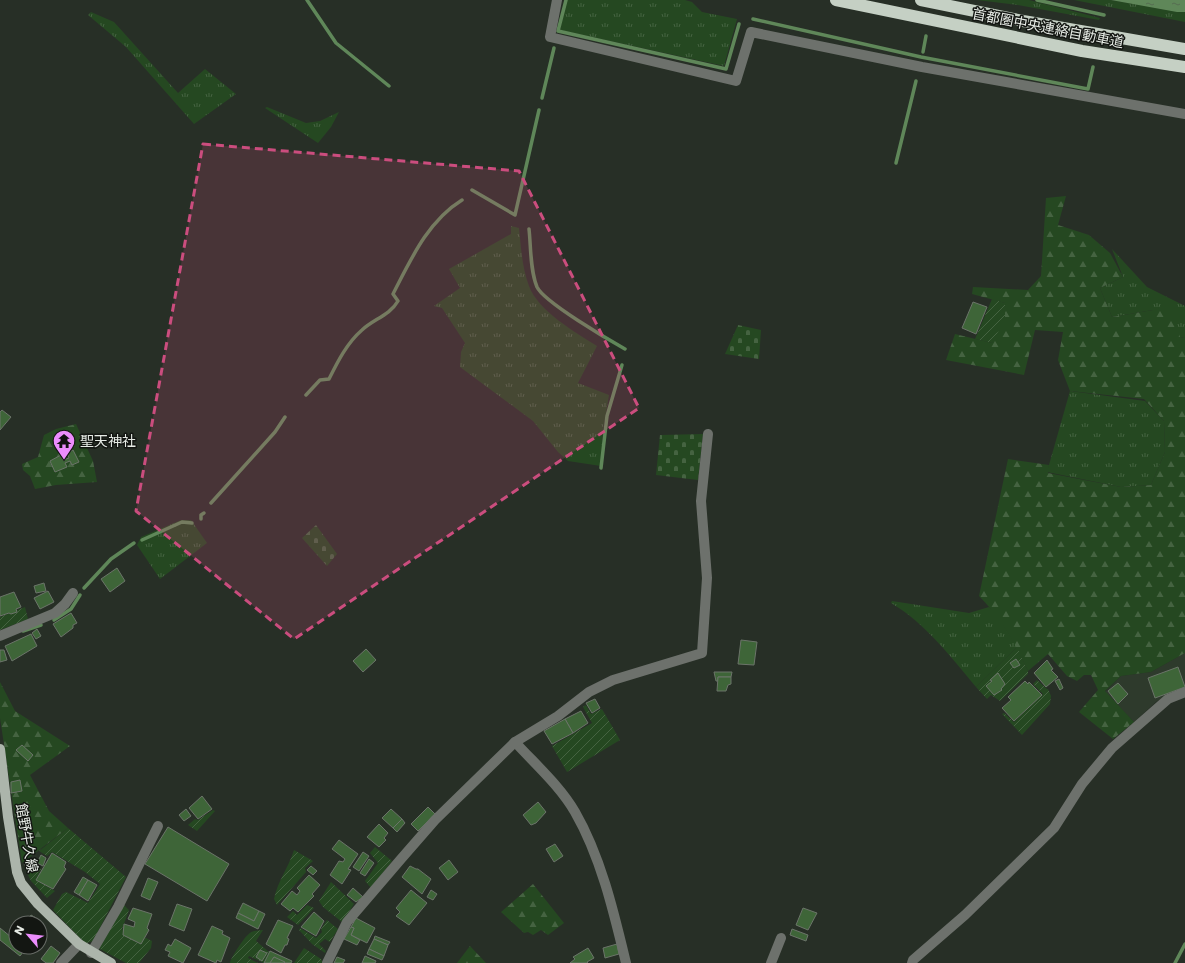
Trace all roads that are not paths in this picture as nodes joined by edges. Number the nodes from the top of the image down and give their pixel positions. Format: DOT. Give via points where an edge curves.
graph roads {
  1 [pos="557,0"];
  2 [pos="836,0"];
  3 [pos="921,0"];
  4 [pos="1185,49"];
  5 [pos="1185,67"];
  6 [pos="1185,114"];
  7 [pos="708,434"];
  8 [pos="73,593"];
  9 [pos="0,636"];
  10 [pos="1185,692"];
  11 [pos="515,742"];
  12 [pos="0,749"];
  13 [pos="158,826"];
  14 [pos="781,938"];
  15 [pos="79,944"];
  16 [pos="91,953"];
  17 [pos="61,963"];
  18 [pos="111,963"];
  19 [pos="327,963"];
  20 [pos="626,963"];
  21 [pos="772,963"];
  22 [pos="912,963"];
  1 -- 6 [label="street" via="550,37 736,82 751,32 922,68"];
  2 -- 5 [label="highway, 首都圏中央連絡自動車道" via="1082,51"];
  3 -- 4 [label="highway, 首都圏中央連絡自動車道" via="1023,21"];
  7 -- 11 [label="street" via="701,501 707,578 702,653 613,680 589,692 558,716"];
  8 -- 9 [label="street" via="55,613"];
  10 -- 22 [label="street" via="1168,699 1112,748 1082,784 1054,828"];
  11 -- 19 [label="street" via="435,820 347,922"];
  11 -- 20 [label="street" via="575,812 599,870"];
  12 -- 15 [label="main road, 館野牛久線" via="17,872 21,883"];
  13 -- 16 [label="street" via="118,907"];
  14 -- 21 [label="street"];
  15 -- 16 [label="main road, 館野牛久線"];
  15 -- 17 [label="street"];
  16 -- 18 [label="main road, 館野牛久線"];
}
